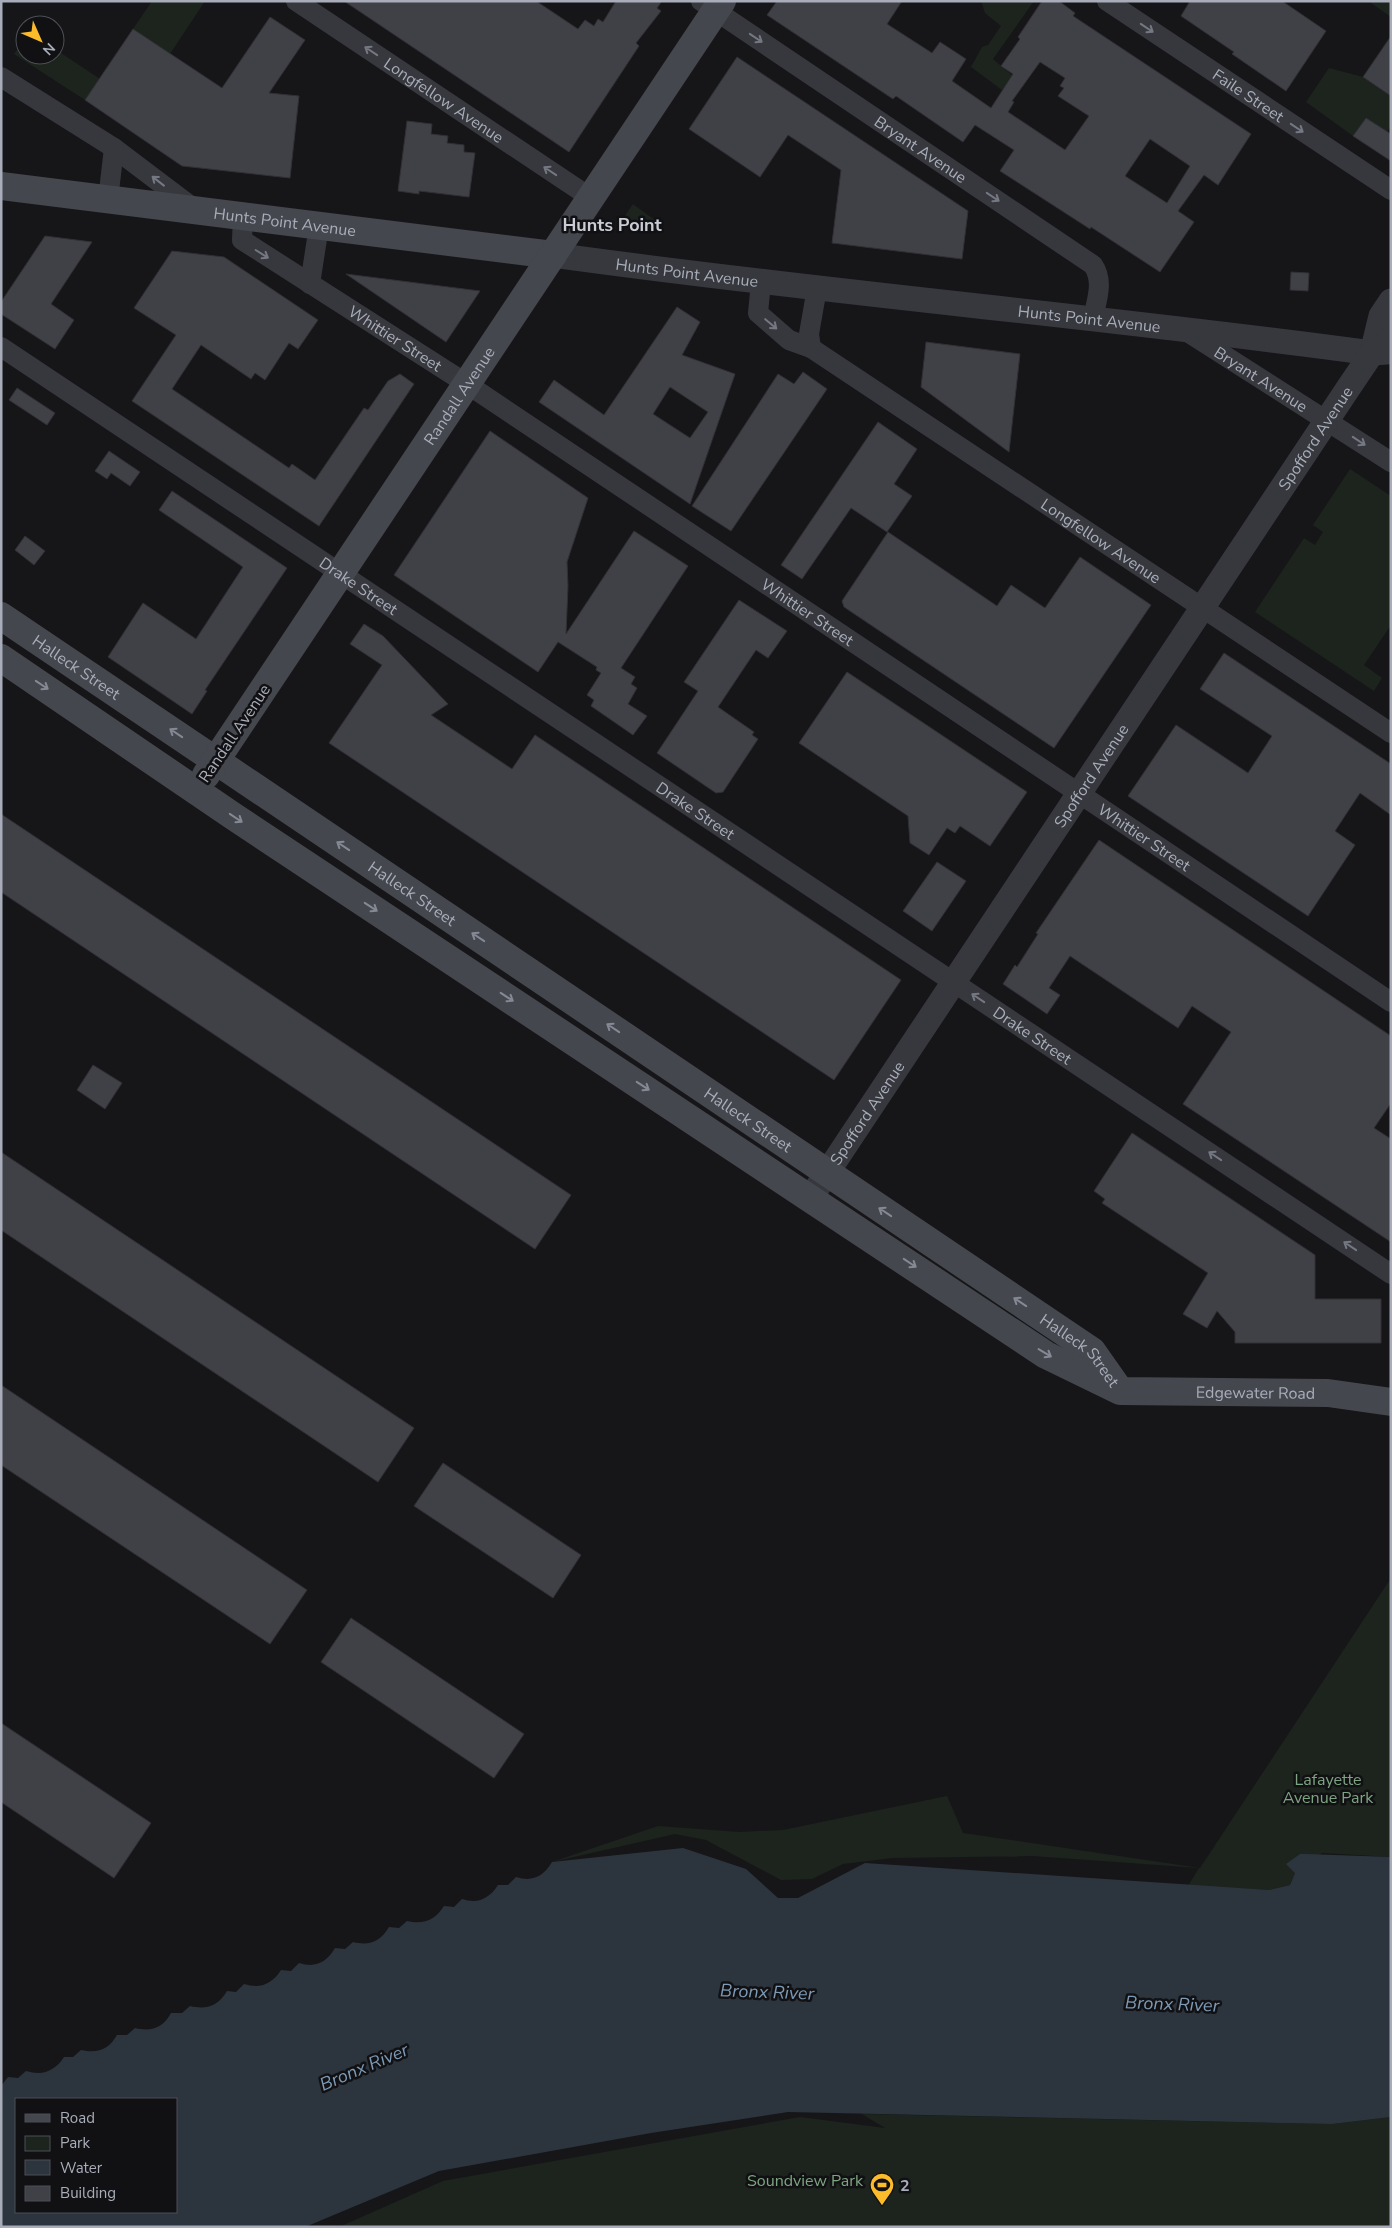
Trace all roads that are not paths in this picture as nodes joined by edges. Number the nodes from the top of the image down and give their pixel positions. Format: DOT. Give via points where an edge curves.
graph roads {
  1 [pos="296,1"];
  2 [pos="1107,1"];
  3 [pos="713,4"];
  4 [pos="1,77"];
  5 [pos="114,148"];
  6 [pos="1,186"];
  7 [pos="1391,190"];
  8 [pos="591,198"];
  9 [pos="108,200"];
  10 [pos="196,211"];
  11 [pos="243,216"];
  12 [pos="319,226"];
  13 [pos="553,255"];
  14 [pos="761,282"];
  15 [pos="310,284"];
  16 [pos="817,288"];
  17 [pos="1391,301"];
  18 [pos="1093,318"];
  19 [pos="1181,328"];
  20 [pos="1,347"];
  21 [pos="811,348"];
  22 [pos="1386,351"];
  23 [pos="467,384"];
  24 [pos="1328,420"];
  25 [pos="1391,462"];
  26 [pos="341,573"];
  27 [pos="1203,607"];
  28 [pos="1,616"];
  29 [pos="1,658"];
  30 [pos="1391,733"];
  31 [pos="216,760"];
  32 [pos="196,790"];
  33 [pos="1078,793"];
  34 [pos="953,981"];
  35 [pos="1391,1002"];
  36 [pos="827,1172"];
  37 [pos="811,1197"];
  38 [pos="1391,1274"];
  39 [pos="1120,1391"];
  40 [pos="1391,1402"];
  8 -- 1 [label="street, Longfellow Avenue, one-way"];
  2 -- 7 [label="street, Faile Street, one-way"];
  3 -- 8 [label="main road, Randall Avenue"];
  3 -- 18 [label="street, Bryant Avenue, one-way" via="1093,265 1100,281"];
  4 -- 5 [label="street"];
  5 -- 9 [label="street"];
  10 -- 5 [label="street, one-way"];
  6 -- 9 [label="main road, Hunts Point Avenue"];
  8 -- 13 [label="main road, Randall Avenue"];
  9 -- 10 [label="main road, Hunts Point Avenue"];
  10 -- 11 [label="main road, Hunts Point Avenue"];
  11 -- 12 [label="main road, Hunts Point Avenue"];
  11 -- 15 [label="street, Whittier Street, one-way" via="242,240"];
  12 -- 13 [label="main road, Hunts Point Avenue"];
  12 -- 15 [label="street"];
  13 -- 14 [label="street, Hunts Point Avenue"];
  13 -- 23 [label="main road, Randall Avenue"];
  14 -- 16 [label="street, Hunts Point Avenue"];
  14 -- 21 [label="street, Longfellow Avenue, one-way" via="758,312 789,340"];
  15 -- 23 [label="street, Whittier Street"];
  16 -- 18 [label="street, Hunts Point Avenue"];
  16 -- 21 [label="street" via="809,334"];
  17 -- 22 [label="street, Spofford Avenue" via="1381,316"];
  18 -- 19 [label="street, Hunts Point Avenue"];
  19 -- 22 [label="street, Hunts Point Avenue"];
  19 -- 24 [label="street, Bryant Avenue"];
  20 -- 26 [label="street, Drake Street"];
  21 -- 27 [label="street, Longfellow Avenue"];
  22 -- 24 [label="street, Spofford Avenue"];
  23 -- 26 [label="main road, Randall Avenue"];
  23 -- 33 [label="street, Whittier Street"];
  24 -- 25 [label="street, Bryant Avenue, one-way"];
  24 -- 27 [label="street, Spofford Avenue"];
  26 -- 31 [label="main road, Randall Avenue"];
  26 -- 34 [label="street, Drake Street"];
  27 -- 30 [label="street, Longfellow Avenue"];
  27 -- 33 [label="street, Spofford Avenue"];
  31 -- 28 [label="main road, Halleck Street, one-way"];
  29 -- 32 [label="main road, Halleck Street, one-way"];
  31 -- 32 [label="main road, Randall Avenue"];
  36 -- 31 [label="main road, Halleck Street, one-way"];
  32 -- 37 [label="main road, Halleck Street, one-way"];
  33 -- 34 [label="street, Spofford Avenue"];
  33 -- 35 [label="street, Whittier Street"];
  34 -- 36 [label="street, Spofford Avenue"];
  38 -- 34 [label="street, Drake Street, one-way"];
  36 -- 37 [label="street, Spofford Avenue"];
  39 -- 36 [label="main road, Halleck Street, one-way" via="1092,1351"];
  37 -- 39 [label="main road, Halleck Street, one-way" via="1046,1355"];
  39 -- 40 [label="main road, Edgewater Road" via="1328,1393"];
}
